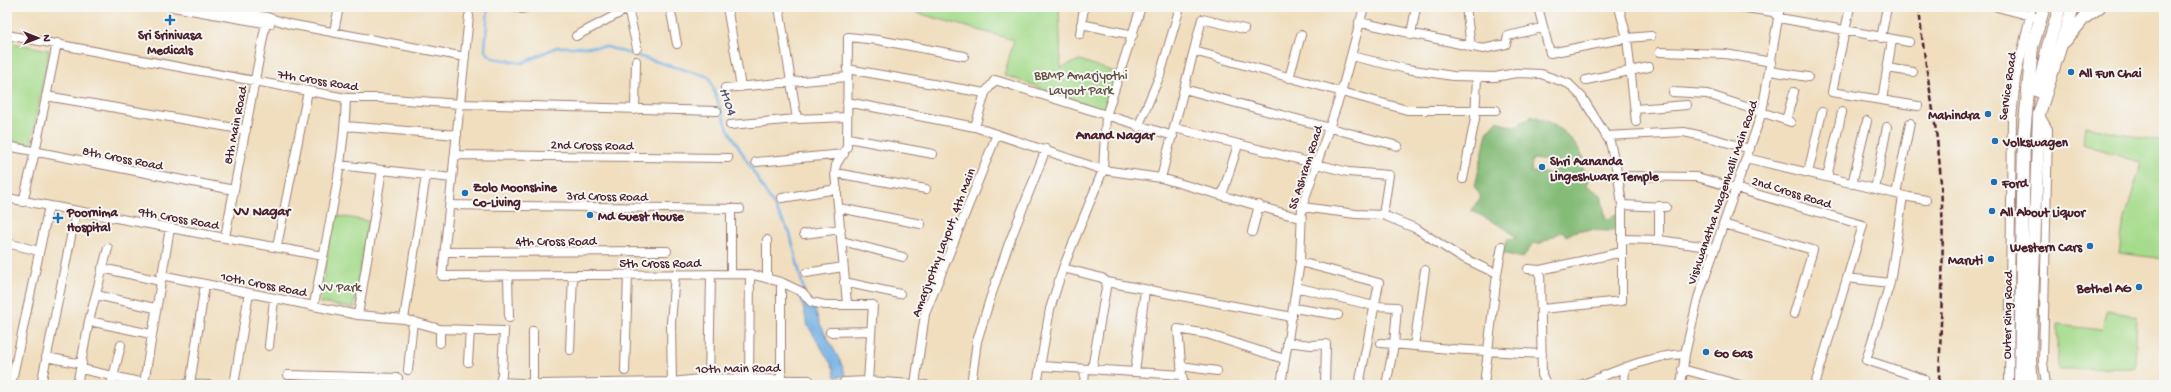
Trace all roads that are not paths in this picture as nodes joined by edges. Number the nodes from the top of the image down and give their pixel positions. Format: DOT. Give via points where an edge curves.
graph roads {
  1 [pos="173,7"];
  2 [pos="212,7"];
  3 [pos="339,7"];
  4 [pos="670,7"];
  5 [pos="727,7"];
  6 [pos="779,7"];
  7 [pos="1084,7"];
  8 [pos="1141,7"];
  9 [pos="1180,7"];
  10 [pos="1364,7"];
  11 [pos="1416,7"];
  12 [pos="1466,7"];
  13 [pos="1538,7"];
  14 [pos="1619,7"];
  15 [pos="1739,7"];
  16 [pos="1780,7"];
  17 [pos="1850,7"];
  18 [pos="1887,7"];
  19 [pos="1997,7"];
  20 [pos="2032,7"];
  21 [pos="2054,7"];
  22 [pos="2060,7"];
  23 [pos="2073,7"];
  24 [pos="2100,7"];
  25 [pos="630,8"];
  26 [pos="2038,14"];
  27 [pos="469,16"];
  28 [pos="1779,18"];
  29 [pos="266,20"];
  30 [pos="1359,22"];
  31 [pos="1081,24"];
  32 [pos="1542,28"];
  33 [pos="1244,29"];
  34 [pos="1844,30"];
  35 [pos="334,31"];
  36 [pos="1080,34"];
  37 [pos="7,35"];
  38 [pos="1133,35"];
  39 [pos="1301,35"];
  40 [pos="1411,35"];
  41 [pos="576,36"];
  42 [pos="1651,36"];
  43 [pos="1627,38"];
  44 [pos="1882,38"];
  45 [pos="1892,40"];
  46 [pos="1909,42"];
  47 [pos="56,43"];
  48 [pos="678,44"];
  49 [pos="1471,47"];
  50 [pos="637,48"];
  51 [pos="2058,50"];
  52 [pos="1194,51"];
  53 [pos="1660,52"];
  54 [pos="465,56"];
  55 [pos="964,56"];
  56 [pos="1352,56"];
  57 [pos="636,61"];
  58 [pos="2030,63"];
  59 [pos="1649,67"];
  60 [pos="1771,67"];
  61 [pos="1887,68"];
  62 [pos="1632,70"];
  63 [pos="1913,72"];
  64 [pos="847,73"];
  65 [pos="1476,77"];
  66 [pos="1808,77"];
  67 [pos="1289,78"];
  68 [pos="1586,80"];
  69 [pos="255,81"];
  70 [pos="791,81"];
  71 [pos="741,87"];
  72 [pos="725,88"];
  73 [pos="1184,89"];
  74 [pos="308,91"];
  75 [pos="1673,92"];
  76 [pos="1794,92"];
  77 [pos="985,93"];
  78 [pos="1341,93"];
  79 [pos="46,96"];
  80 [pos="346,98"];
  81 [pos="1882,100"];
  82 [pos="847,102"];
  83 [pos="460,104"];
  84 [pos="1687,105"];
  85 [pos="1918,106"];
  86 [pos="1635,109"];
  87 [pos="635,110"];
  88 [pos="1474,110"];
  89 [pos="1496,110"];
  90 [pos="717,111"];
  91 [pos="1762,112"];
  92 [pos="1822,112"];
  93 [pos="1842,112"];
  94 [pos="2039,114"];
  95 [pos="1106,116"];
  96 [pos="848,117"];
  97 [pos="797,119"];
  98 [pos="1867,121"];
  99 [pos="1636,122"];
  100 [pos="1910,123"];
  101 [pos="730,125"];
  102 [pos="345,126"];
  103 [pos="1138,126"];
  104 [pos="975,127"];
  105 [pos="1887,127"];
  106 [pos="1175,128"];
  107 [pos="1328,129"];
  108 [pos="246,130"];
  109 [pos="997,134"];
  110 [pos="457,135"];
  111 [pos="1173,136"];
  112 [pos="1606,136"];
  113 [pos="848,138"];
  114 [pos="1238,145"];
  115 [pos="7,146"];
  116 [pos="1398,146"];
  117 [pos="1046,149"];
  118 [pos="1750,149"];
  119 [pos="35,152"];
  120 [pos="844,154"];
  121 [pos="933,154"];
  122 [pos="455,155"];
  123 [pos="728,158"];
  124 [pos="1746,158"];
  125 [pos="756,162"];
  126 [pos="339,165"];
  127 [pos="1316,165"];
  128 [pos="382,170"];
  129 [pos="1102,170"];
  130 [pos="836,173"];
  131 [pos="1808,173"];
  132 [pos="426,175"];
  133 [pos="1618,176"];
  134 [pos="1827,177"];
  135 [pos="452,178"];
  136 [pos="1161,178"];
  137 [pos="1463,179"];
  138 [pos="1852,184"];
  139 [pos="1736,187"];
  140 [pos="837,189"];
  141 [pos="926,189"];
  142 [pos="1875,189"];
  143 [pos="234,190"];
  144 [pos="1222,195"];
  145 [pos="1903,196"];
  146 [pos="7,198"];
  147 [pos="782,198"];
  148 [pos="1926,200"];
  149 [pos="23,202"];
  150 [pos="450,204"];
  151 [pos="1259,205"];
  152 [pos="1622,205"];
  153 [pos="49,206"];
  154 [pos="1302,207"];
  155 [pos="731,208"];
  156 [pos="839,208"];
  157 [pos="740,209"];
  158 [pos="76,212"];
  159 [pos="1383,215"];
  160 [pos="1300,218"];
  161 [pos="921,224"];
  162 [pos="1724,224"];
  163 [pos="170,228"];
  164 [pos="841,229"];
  165 [pos="1252,232"];
  166 [pos="804,234"];
  167 [pos="225,238"];
  168 [pos="1622,239"];
  169 [pos="767,240"];
  170 [pos="1658,240"];
  171 [pos="842,241"];
  172 [pos="7,243"];
  173 [pos="277,246"];
  174 [pos="1502,246"];
  175 [pos="108,248"];
  176 [pos="1715,248"];
  177 [pos="39,251"];
  178 [pos="668,251"];
  179 [pos="445,252"];
  180 [pos="1622,252"];
  181 [pos="323,256"];
  182 [pos="903,257"];
  183 [pos="1300,262"];
  184 [pos="843,267"];
  185 [pos="102,268"];
  186 [pos="1063,268"];
  187 [pos="1528,269"];
  188 [pos="1425,270"];
  189 [pos="1540,270"];
  190 [pos="806,273"];
  191 [pos="628,274"];
  192 [pos="675,274"];
  193 [pos="711,274"];
  194 [pos="730,274"];
  195 [pos="750,274"];
  196 [pos="1497,274"];
  197 [pos="508,275"];
  198 [pos="573,275"];
  199 [pos="160,278"];
  200 [pos="766,278"];
  201 [pos="1847,278"];
  202 [pos="781,282"];
  203 [pos="844,282"];
  204 [pos="1107,282"];
  205 [pos="1890,283"];
  206 [pos="205,284"];
  207 [pos="1296,287"];
  208 [pos="1145,290"];
  209 [pos="249,293"];
  210 [pos="900,294"];
  211 [pos="96,295"];
  212 [pos="274,299"];
  213 [pos="847,304"];
  214 [pos="314,305"];
  215 [pos="1374,306"];
  216 [pos="155,308"];
  217 [pos="1293,308"];
  218 [pos="1542,309"];
  219 [pos="1794,314"];
  220 [pos="358,315"];
  221 [pos="1338,315"];
  222 [pos="1292,317"];
  223 [pos="509,318"];
  224 [pos="404,319"];
  225 [pos="89,321"];
  226 [pos="413,321"];
  227 [pos="440,329"];
  228 [pos="470,330"];
  229 [pos="533,331"];
  230 [pos="830,332"];
  231 [pos="872,332"];
  232 [pos="152,334"];
  233 [pos="1287,342"];
  234 [pos="440,343"];
  235 [pos="1381,343"];
  236 [pos="1394,345"];
  237 [pos="121,346"];
  238 [pos="269,346"];
  239 [pos="1414,346"];
  240 [pos="570,350"];
  241 [pos="1487,351"];
  242 [pos="1542,354"];
  243 [pos="1685,354"];
  244 [pos="46,357"];
  245 [pos="1284,359"];
  246 [pos="468,362"];
  247 [pos="1041,366"];
  248 [pos="81,367"];
  249 [pos="1625,368"];
  250 [pos="1088,369"];
  251 [pos="408,370"];
  252 [pos="1682,370"];
  253 [pos="625,371"];
  254 [pos="1182,371"];
  255 [pos="1218,371"];
  256 [pos="1135,372"];
  257 [pos="288,375"];
  258 [pos="113,376"];
  259 [pos="331,376"];
  260 [pos="781,378"];
  261 [pos="1924,379"];
  262 [pos="393,380"];
  263 [pos="809,380"];
  264 [pos="144,382"];
  265 [pos="709,382"];
  266 [pos="749,382"];
  267 [pos="844,382"];
  268 [pos="1715,382"];
  269 [pos="499,383"];
  270 [pos="672,383"];
  271 [pos="868,383"];
  272 [pos="190,384"];
  273 [pos="583,384"];
  274 [pos="915,384"];
  275 [pos="11,385"];
  276 [pos="40,385"];
  277 [pos="77,385"];
  278 [pos="111,385"];
  279 [pos="210,385"];
  280 [pos="234,385"];
  281 [pos="330,385"];
  282 [pos="533,385"];
  283 [pos="926,385"];
  284 [pos="971,385"];
  285 [pos="1037,385"];
  286 [pos="1084,385"];
  287 [pos="1184,385"];
  288 [pos="1281,385"];
  289 [pos="1325,385"];
  290 [pos="1359,385"];
  291 [pos="1386,385"];
  292 [pos="1484,385"];
  293 [pos="1547,385"];
  294 [pos="1582,385"];
  295 [pos="1624,385"];
  296 [pos="1681,385"];
  297 [pos="1740,385"];
  298 [pos="1815,385"];
  299 [pos="2009,385"];
  300 [pos="2020,385"];
  301 [pos="2032,385"];
  302 [pos="2046,385"];
  1 -- 29 [label="street"];
  2 -- 29 [label="street"];
  3 -- 35 [label="street"];
  4 -- 48 [label="street"];
  5 -- 71 [label="street"];
  6 -- 70 [label="street"];
  7 -- 31 [label="street"];
  8 -- 38 [label="street"];
  9 -- 103 [label="street" via="1160,75"];
  10 -- 30 [label="street, SS Ashram Road"];
  11 -- 40 [label="street"];
  12 -- 49 [label="street"];
  13 -- 32 [label="street"];
  14 -- 43 [label="street"];
  15 -- 28 [label="street" via="1773,12"];
  16 -- 28 [label="street, Vishwanatha Nagenhalli Main Road"];
  17 -- 34 [label="street"];
  18 -- 44 [label="street"];
  19 -- 26 [label="street"];
  20 -- 26 [label="street, Service Road"];
  21 -- 58 [label="highway" via="2039,51"];
  22 -- 94 [label="highway" via="2038,90"];
  23 -- 51 [label="highway, Outer Ring Road"];
  24 -- 51 [label="highway" via="2084,18"];
  25 -- 41 [label="street"];
  25 -- 50 [label="street"];
  26 -- 58 [label="highway, Outer Ring Road"];
  26 -- 299 [label="street, Service Road" via="2016,78 2012,120"];
  27 -- 54 [label="street"];
  28 -- 34 [label="street"];
  28 -- 60 [label="street, Vishwanatha Nagenhalli Main Road"];
  29 -- 35 [label="street"];
  29 -- 69 [label="street, 8th Main Road"];
  30 -- 40 [label="street"];
  30 -- 56 [label="street, SS Ashram Road"];
  31 -- 36 [label="street"];
  31 -- 38 [label="street"];
  32 -- 43 [label="street" via="1549,51 1552,53"];
  32 -- 49 [label="street" via="1508,36 1506,44 1483,49"];
  33 -- 52 [label="street" via="1202,18"];
  34 -- 44 [label="street"];
  34 -- 81 [label="street" via="1832,92"];
  35 -- 54 [label="street"];
  37 -- 47 [label="street, 7th Cross Road"];
  38 -- 95 [label="street"];
  39 -- 67 [label="street"];
  40 -- 49 [label="street"];
  42 -- 43 [label="street"];
  43 -- 62 [label="street"];
  44 -- 45 [label="street"];
  45 -- 46 [label="street"];
  45 -- 61 [label="street"];
  47 -- 69 [label="street, 7th Cross Road"];
  47 -- 79 [label="street"];
  51 -- 94 [label="highway, Outer Ring Road"];
  52 -- 67 [label="street"];
  52 -- 73 [label="street"];
  53 -- 60 [label="street" via="1725,54"];
  54 -- 83 [label="street"];
  55 -- 64 [label="street" via="851,36 847,40"];
  56 -- 65 [label="street" via="1406,69"];
  56 -- 78 [label="street, SS Ashram Road"];
  57 -- 87 [label="street"];
  58 -- 300 [label="highway, Outer Ring Road" via="2024,135"];
  59 -- 62 [label="street"];
  60 -- 66 [label="street"];
  60 -- 91 [label="street, Vishwanatha Nagenhalli Main Road"];
  61 -- 63 [label="street"];
  61 -- 81 [label="street"];
  62 -- 68 [label="street"];
  62 -- 86 [label="street"];
  64 -- 70 [label="street"];
  64 -- 77 [label="street"];
  64 -- 82 [label="street"];
  65 -- 88 [label="street"];
  65 -- 112 [label="street" via="1516,73 1541,74 1569,84 1582,97"];
  67 -- 78 [label="street"];
  69 -- 74 [label="street, 7th Cross Road"];
  69 -- 108 [label="street, 8th Main Road"];
  70 -- 71 [label="street"];
  70 -- 97 [label="street"];
  71 -- 72 [label="street"];
  73 -- 106 [label="street"];
  73 -- 107 [label="street"];
  74 -- 80 [label="street, 7th Cross Road"];
  74 -- 173 [label="street"];
  75 -- 91 [label="street" via="1707,94"];
  76 -- 91 [label="street" via="1789,121"];
  77 -- 95 [label="street" via="995,80 1001,81"];
  77 -- 104 [label="street"];
  78 -- 88 [label="street" via="1406,110"];
  78 -- 107 [label="street, SS Ashram Road"];
  79 -- 108 [label="street"];
  79 -- 119 [label="street"];
  80 -- 83 [label="street, 7th Cross Road"];
  80 -- 102 [label="street"];
  81 -- 85 [label="street"];
  82 -- 96 [label="street"];
  82 -- 104 [label="street"];
  83 -- 87 [label="street, 7th Cross Road"];
  83 -- 110 [label="street"];
  84 -- 86 [label="street"];
  86 -- 99 [label="street"];
  87 -- 90 [label="street, 7th Cross Road"];
  88 -- 89 [label="street"];
  88 -- 137 [label="street" via="1475,119"];
  91 -- 118 [label="street, Vishwanatha Nagenhalli Main Road"];
  92 -- 131 [label="street"];
  93 -- 134 [label="street, 2nd Cross Road"];
  94 -- 301 [label="highway, Outer Ring Road" via="2031,344"];
  94 -- 302 [label="street" via="2048,129 2043,362"];
  95 -- 103 [label="street"];
  95 -- 129 [label="street"];
  96 -- 97 [label="street"];
  96 -- 113 [label="street"];
  97 -- 101 [label="street"];
  98 -- 138 [label="street"];
  100 -- 145 [label="street"];
  102 -- 110 [label="street"];
  102 -- 126 [label="street"];
  103 -- 111 [label="street"];
  104 -- 109 [label="street"];
  105 -- 142 [label="street"];
  106 -- 111 [label="street"];
  106 -- 114 [label="street"];
  107 -- 116 [label="street"];
  107 -- 127 [label="street, SS Ashram Road"];
  108 -- 143 [label="street, 8th Main Road"];
  109 -- 117 [label="street"];
  109 -- 274 [label="street, Amarjyothy Layout, 4th Main" via="925,314"];
  110 -- 122 [label="street"];
  111 -- 136 [label="street"];
  112 -- 118 [label="street" via="1684,132"];
  112 -- 133 [label="street" via="1610,142"];
  113 -- 120 [label="street"];
  113 -- 121 [label="street"];
  114 -- 127 [label="street"];
  114 -- 144 [label="street"];
  115 -- 119 [label="street, 8th Cross Road"];
  117 -- 129 [label="street"];
  117 -- 284 [label="street" via="991,296 977,341"];
  118 -- 124 [label="street, Vishwanatha Nagenhalli Main Road"];
  119 -- 143 [label="street, 8th Cross Road"];
  119 -- 149 [label="street"];
  120 -- 125 [label="street"];
  120 -- 130 [label="street" via="836,164"];
  122 -- 123 [label="street, 2nd Cross Road"];
  122 -- 135 [label="street"];
  124 -- 131 [label="street"];
  124 -- 139 [label="street, Vishwanatha Nagenhalli Main Road"];
  126 -- 128 [label="street"];
  126 -- 181 [label="street"];
  127 -- 154 [label="street, SS Ashram Road"];
  127 -- 159 [label="street" via="1348,172 1389,175"];
  128 -- 132 [label="street"];
  128 -- 220 [label="street"];
  129 -- 136 [label="street"];
  129 -- 186 [label="street"];
  130 -- 140 [label="street"];
  130 -- 141 [label="street"];
  131 -- 134 [label="street"];
  132 -- 135 [label="street"];
  132 -- 224 [label="street"];
  133 -- 139 [label="street, 2nd Cross Road" via="1697,176"];
  133 -- 152 [label="street"];
  134 -- 138 [label="street"];
  135 -- 150 [label="street"];
  136 -- 144 [label="street"];
  138 -- 142 [label="street"];
  139 -- 162 [label="street, Vishwanatha Nagenhalli Main Road"];
  139 -- 201 [label="street, 2nd Cross Road" via="1863,225"];
  140 -- 147 [label="street"];
  140 -- 156 [label="street"];
  142 -- 145 [label="street"];
  143 -- 167 [label="street, 8th Main Road"];
  144 -- 151 [label="street"];
  145 -- 148 [label="street"];
  145 -- 205 [label="street"];
  146 -- 149 [label="street, 9th Cross Road"];
  149 -- 153 [label="street, 9th Cross Road"];
  150 -- 155 [label="street, 3rd Cross Road"];
  150 -- 179 [label="street"];
  151 -- 160 [label="street"];
  151 -- 165 [label="street"];
  152 -- 168 [label="street"];
  152 -- 170 [label="street" via="1663,207"];
  153 -- 158 [label="street, 9th Cross Road"];
  153 -- 177 [label="street"];
  154 -- 159 [label="street"];
  154 -- 160 [label="street, SS Ashram Road"];
  155 -- 157 [label="street, 3rd Cross Road"];
  155 -- 194 [label="street"];
  156 -- 161 [label="street"];
  156 -- 164 [label="street"];
  158 -- 163 [label="street, 9th Cross Road"];
  158 -- 244 [label="street"];
  159 -- 196 [label="street" via="1417,229 1457,255"];
  160 -- 183 [label="street, SS Ashram Road"];
  162 -- 176 [label="street, Vishwanatha Nagenhalli Main Road"];
  162 -- 219 [label="street" via="1813,250"];
  163 -- 167 [label="street, 9th Cross Road"];
  163 -- 199 [label="street"];
  164 -- 166 [label="street"];
  164 -- 171 [label="street"];
  167 -- 173 [label="street, 9th Cross Road"];
  168 -- 170 [label="street"];
  168 -- 180 [label="street"];
  169 -- 200 [label="street"];
  170 -- 176 [label="street"];
  171 -- 182 [label="street"];
  171 -- 184 [label="street"];
  172 -- 177 [label="street"];
  173 -- 181 [label="street, 9th Cross Road"];
  174 -- 196 [label="street"];
  175 -- 185 [label="street"];
  176 -- 243 [label="street, Vishwanatha Nagenhalli Main Road" via="1698,298"];
  177 -- 275 [label="street"];
  178 -- 179 [label="street, 4th Cross Road"];
  179 -- 197 [label="street, 5th Cross Road" via="442,276"];
  180 -- 189 [label="street"];
  180 -- 218 [label="street" via="1622,301"];
  181 -- 214 [label="street"];
  183 -- 207 [label="street, SS Ashram Road"];
  183 -- 215 [label="street" via="1379,283"];
  184 -- 190 [label="street"];
  184 -- 203 [label="street"];
  185 -- 199 [label="street, 10th Cross Road"];
  185 -- 211 [label="street"];
  186 -- 204 [label="street" via="1102,278"];
  186 -- 247 [label="street" via="1050,309"];
  187 -- 189 [label="street"];
  188 -- 239 [label="street"];
  189 -- 218 [label="street"];
  191 -- 192 [label="street, 5th Cross Road"];
  191 -- 198 [label="street, 5th Cross Road"];
  191 -- 253 [label="street"];
  192 -- 193 [label="street, 5th Cross Road"];
  192 -- 270 [label="street" via="671,323"];
  193 -- 194 [label="street, 5th Cross Road"];
  193 -- 265 [label="street"];
  194 -- 195 [label="street, 5th Cross Road"];
  195 -- 200 [label="street, 5th Cross Road"];
  195 -- 266 [label="street"];
  196 -- 241 [label="street"];
  197 -- 198 [label="street, 5th Cross Road"];
  197 -- 223 [label="street"];
  198 -- 240 [label="street"];
  199 -- 206 [label="street, 10th Cross Road"];
  199 -- 216 [label="street"];
  200 -- 202 [label="street, 5th Cross Road"];
  201 -- 205 [label="street"];
  201 -- 298 [label="street"];
  202 -- 213 [label="street, 5th Cross Road" via="805,295 812,302 825,305"];
  202 -- 260 [label="street"];
  203 -- 210 [label="street"];
  203 -- 213 [label="street"];
  204 -- 208 [label="street"];
  204 -- 250 [label="street"];
  205 -- 261 [label="street" via="1866,360"];
  206 -- 209 [label="street, 10th Cross Road"];
  206 -- 272 [label="street"];
  207 -- 215 [label="street"];
  207 -- 217 [label="street, SS Ashram Road"];
  208 -- 222 [label="street"];
  208 -- 256 [label="street"];
  209 -- 212 [label="street, 10th Cross Road"];
  209 -- 280 [label="street"];
  211 -- 216 [label="street"];
  211 -- 225 [label="street"];
  212 -- 214 [label="street, 10th Cross Road"];
  212 -- 238 [label="street"];
  213 -- 231 [label="street" via="873,305"];
  214 -- 220 [label="street, 10th Cross Road"];
  215 -- 236 [label="street" via="1397,307"];
  215 -- 290 [label="street"];
  216 -- 232 [label="street"];
  217 -- 221 [label="street"];
  217 -- 222 [label="street, SS Ashram Road"];
  218 -- 242 [label="street"];
  220 -- 224 [label="street, 10th Cross Road"];
  222 -- 233 [label="street, SS Ashram Road"];
  224 -- 226 [label="street, 10th Cross Road"];
  225 -- 232 [label="street"];
  225 -- 248 [label="street"];
  226 -- 227 [label="street, 10th Cross Road"];
  226 -- 251 [label="street"];
  227 -- 228 [label="street, 10th Cross Road"];
  227 -- 234 [label="street"];
  228 -- 246 [label="street"];
  228 -- 269 [label="street, 10th Cross Road" via="504,331"];
  229 -- 282 [label="street"];
  230 -- 231 [label="street"];
  231 -- 271 [label="street"];
  232 -- 264 [label="street"];
  233 -- 245 [label="street, SS Ashram Road"];
  233 -- 289 [label="street" via="1326,344"];
  235 -- 236 [label="street"];
  236 -- 239 [label="street"];
  236 -- 291 [label="street"];
  237 -- 258 [label="street"];
  239 -- 241 [label="street"];
  241 -- 242 [label="street"];
  241 -- 292 [label="street"];
  242 -- 293 [label="street" via="1542,375"];
  243 -- 249 [label="street" via="1671,355"];
  243 -- 252 [label="street, Vishwanatha Nagenhalli Main Road"];
  244 -- 248 [label="street"];
  244 -- 276 [label="street"];
  245 -- 254 [label="street" via="1207,334 1178,329"];
  245 -- 288 [label="street, SS Ashram Road"];
  247 -- 250 [label="street"];
  247 -- 285 [label="street"];
  248 -- 258 [label="street"];
  248 -- 277 [label="street"];
  249 -- 294 [label="street"];
  249 -- 295 [label="street"];
  250 -- 256 [label="street"];
  250 -- 286 [label="street"];
  252 -- 268 [label="street"];
  252 -- 296 [label="street, Vishwanatha Nagenhalli Main Road"];
  254 -- 255 [label="street"];
  254 -- 256 [label="street"];
  254 -- 287 [label="street"];
  257 -- 259 [label="street"];
  258 -- 264 [label="street"];
  258 -- 278 [label="street"];
  259 -- 262 [label="street"];
  259 -- 281 [label="street"];
  260 -- 263 [label="street, 10th Main Road"];
  260 -- 266 [label="street, 10th Main Road"];
  264 -- 272 [label="street"];
  265 -- 266 [label="street, 10th Main Road"];
  265 -- 270 [label="street, 10th Main Road"];
  267 -- 271 [label="street"];
  268 -- 297 [label="street"];
  269 -- 282 [label="street, 10th Main Road"];
  270 -- 273 [label="street, 10th Main Road"];
  271 -- 274 [label="street"];
  272 -- 279 [label="street"];
  273 -- 282 [label="street, 10th Main Road"];
  274 -- 283 [label="street"];
}
